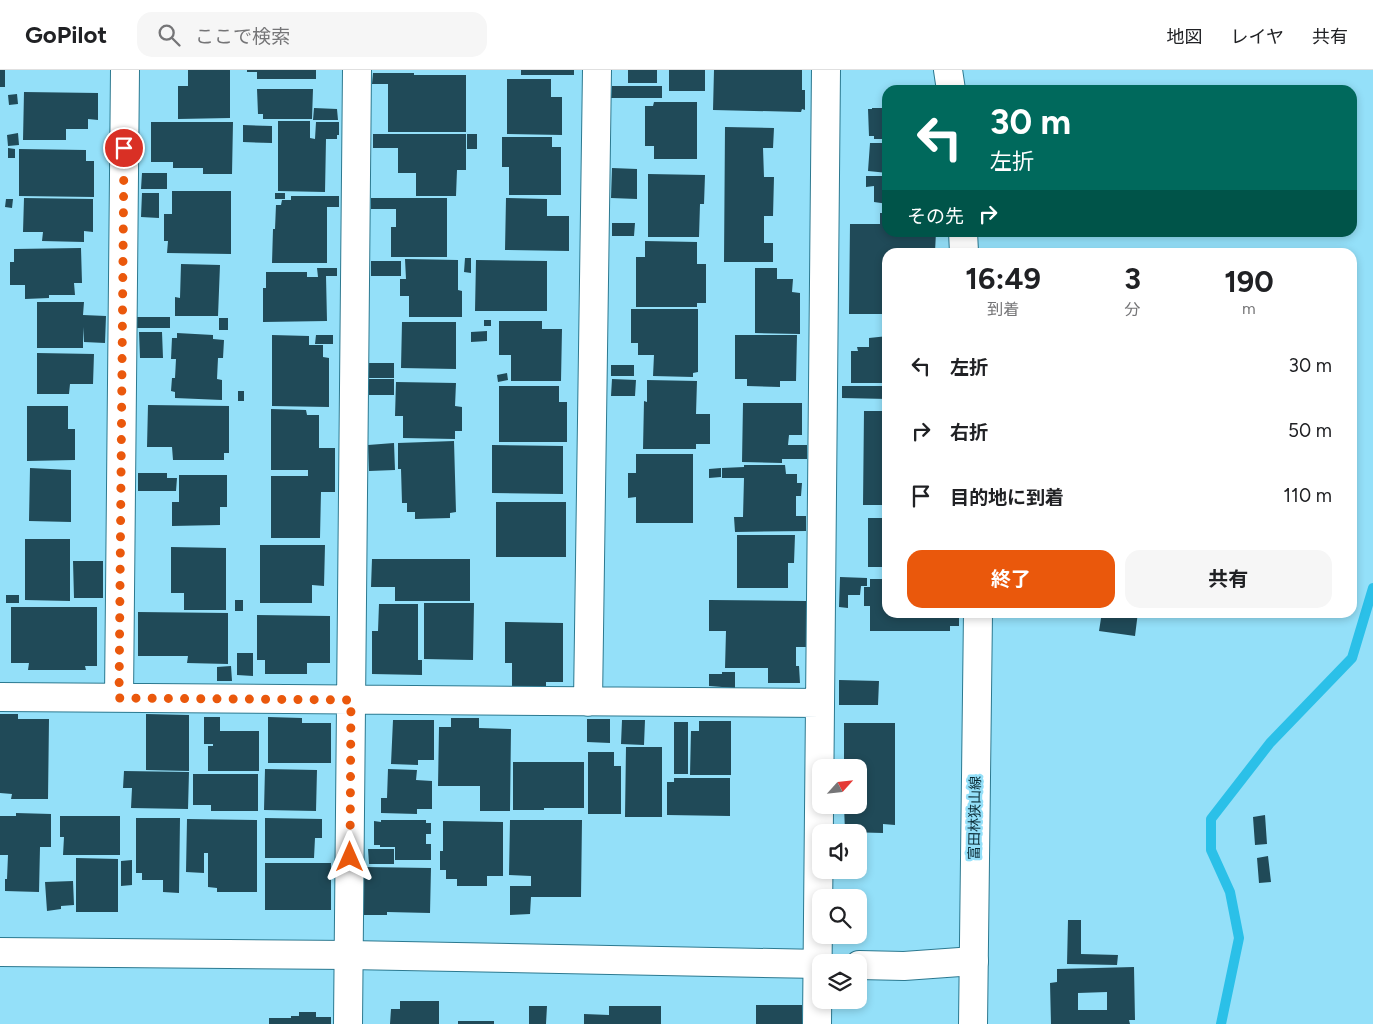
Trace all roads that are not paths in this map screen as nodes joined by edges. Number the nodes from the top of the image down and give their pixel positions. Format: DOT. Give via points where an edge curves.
graph roads {
  1 [pos="125,70"];
  2 [pos="357,70"];
  3 [pos="597,70"];
  4 [pos="826,70"];
  5 [pos="948,70"];
  6 [pos="950,85"];
  7 [pos="978,618"];
  8 [pos="0,697"];
  9 [pos="119,698"];
  10 [pos="351,700"];
  11 [pos="588,702"];
  12 [pos="820,703"];
  13 [pos="0,952"];
  14 [pos="820,954"];
  15 [pos="349,955"];
  16 [pos="974,961"];
  17 [pos="812,964"];
  18 [pos="867,965"];
  19 [pos="818,1009"];
  20 [pos="348,1024"];
  21 [pos="817,1024"];
  22 [pos="973,1024"];
  1 -- 9 [label="street"];
  2 -- 10 [label="street"];
  3 -- 11 [label="street"];
  4 -- 12 [label="street"];
  5 -- 6 [label="street"];
  7 -- 16 [label="street, 富田林狭山線"];
  8 -- 9 [label="street"];
  9 -- 10 [label="street"];
  10 -- 11 [label="street"];
  10 -- 15 [label="street"];
  11 -- 12 [label="street"];
  12 -- 14 [label="street"];
  13 -- 15 [label="street"];
  15 -- 17 [label="street"];
  15 -- 20 [label="street"];
  16 -- 18 [label="street"];
  16 -- 22 [label="street, 富田林狭山線"];
  19 -- 21 [label="street"];
}
